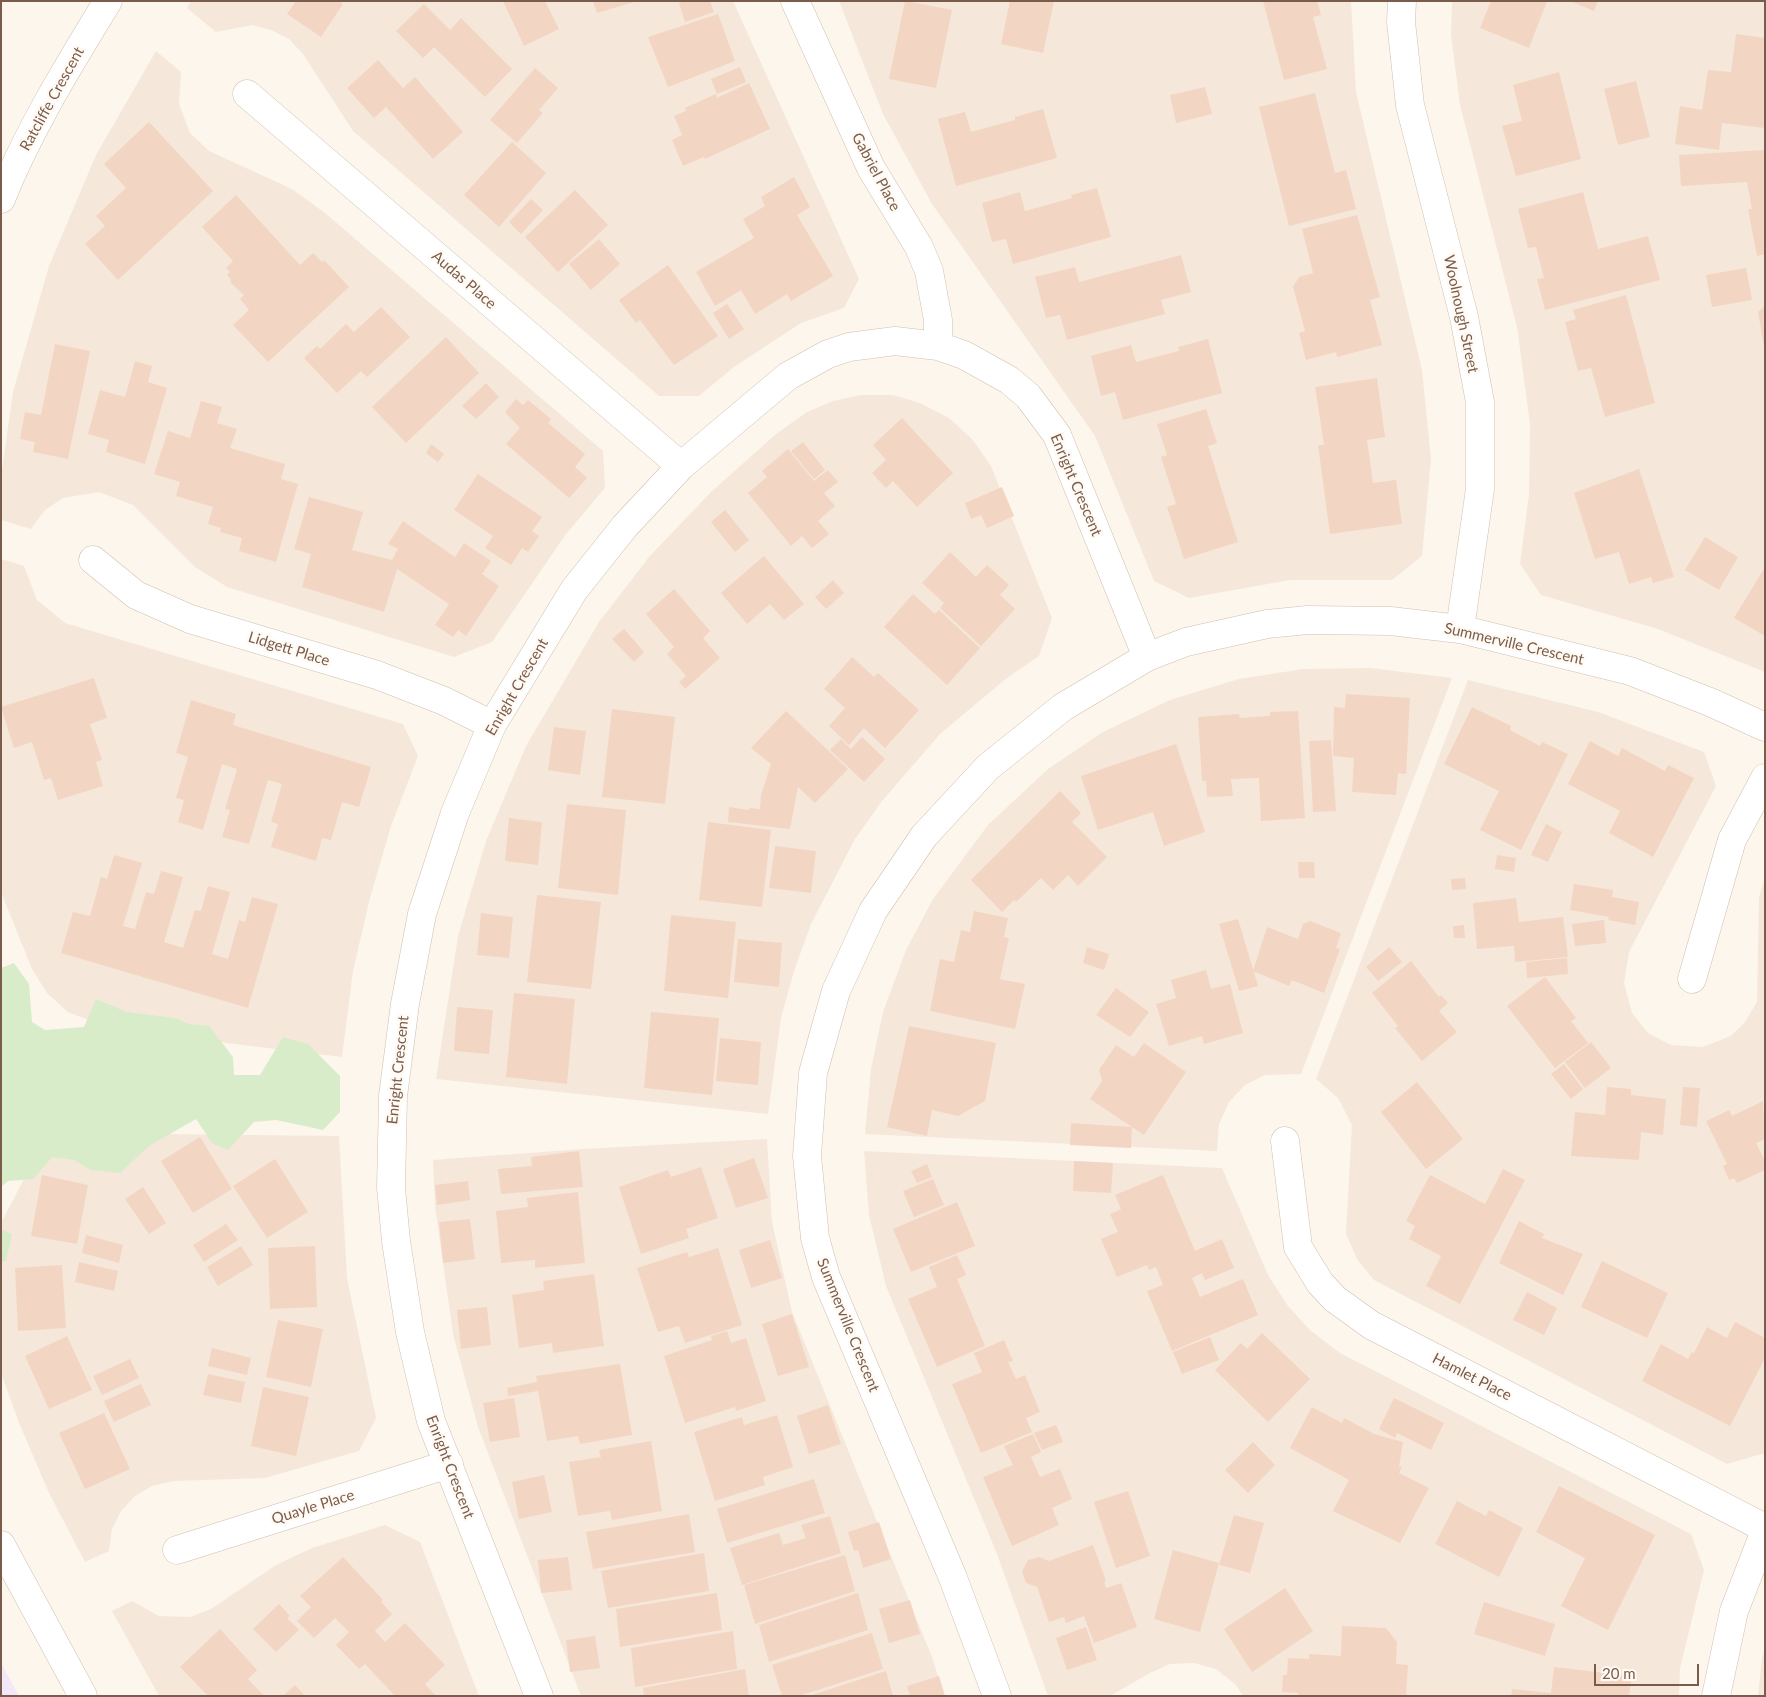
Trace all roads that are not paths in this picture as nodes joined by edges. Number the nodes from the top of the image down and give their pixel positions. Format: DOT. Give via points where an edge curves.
graph roads {
  1 [pos="108,1"];
  2 [pos="795,1"];
  3 [pos="1402,1"];
  4 [pos="247,94"];
  5 [pos="1,199"];
  6 [pos="938,346"];
  7 [pos="681,466"];
  8 [pos="92,560"];
  9 [pos="1460,629"];
  10 [pos="1147,656"];
  11 [pos="492,725"];
  12 [pos="1765,727"];
  13 [pos="1765,778"];
  14 [pos="1692,980"];
  15 [pos="1285,1140"];
  16 [pos="449,1464"];
  17 [pos="1765,1529"];
  18 [pos="1,1545"];
  19 [pos="177,1550"];
  20 [pos="83,1696"];
  21 [pos="539,1696"];
  22 [pos="997,1696"];
  23 [pos="1716,1696"];
  1 -- 5 [label="street, Ratcliffe Crescent" via="62,76 13,168"];
  2 -- 6 [label="street, Gabriel Place" via="871,168 919,247 929,271 938,320"];
  3 -- 9 [label="street, Woolnough Street" via="1401,22 1410,105 1464,317 1480,402 1480,489"];
  4 -- 7 [label="street, Audas Place"];
  6 -- 7 [label="street, Enright Crescent" via="895,341 849,347 828,354 788,376"];
  6 -- 10 [label="street, Enright Crescent" via="964,355 1009,380 1028,396 1057,435"];
  7 -- 11 [label="street, Enright Crescent" via="625,526 574,590"];
  8 -- 11 [label="street, Lidgett Place" via="136,595 190,619 377,675 444,701"];
  9 -- 10 [label="street, Summerville Crescent" via="1390,620 1308,620 1267,624 1186,642"];
  9 -- 12 [label="street, Summerville Crescent" via="1630,671"];
  10 -- 22 [label="street, Summerville Crescent" via="1063,707 1024,736 988,767 924,836 873,911 853,950 836,991 813,1073 806,1156 815,1238 826,1277 953,1578"];
  11 -- 16 [label="street, Enright Crescent" via="455,813 422,914 405,1004 393,1096 391,1188 396,1241 410,1332 431,1421"];
  13 -- 14 [label="street" via="1732,840"];
  15 -- 17 [label="street, Hamlet Place" via="1298,1247 1320,1284 1335,1300 1371,1325"];
  16 -- 19 [label="street, Quayle Place"];
  16 -- 21 [label="street, Enright Crescent"];
  17 -- 23 [label="street" via="1734,1611"];
  18 -- 20 [label="street"];
}
